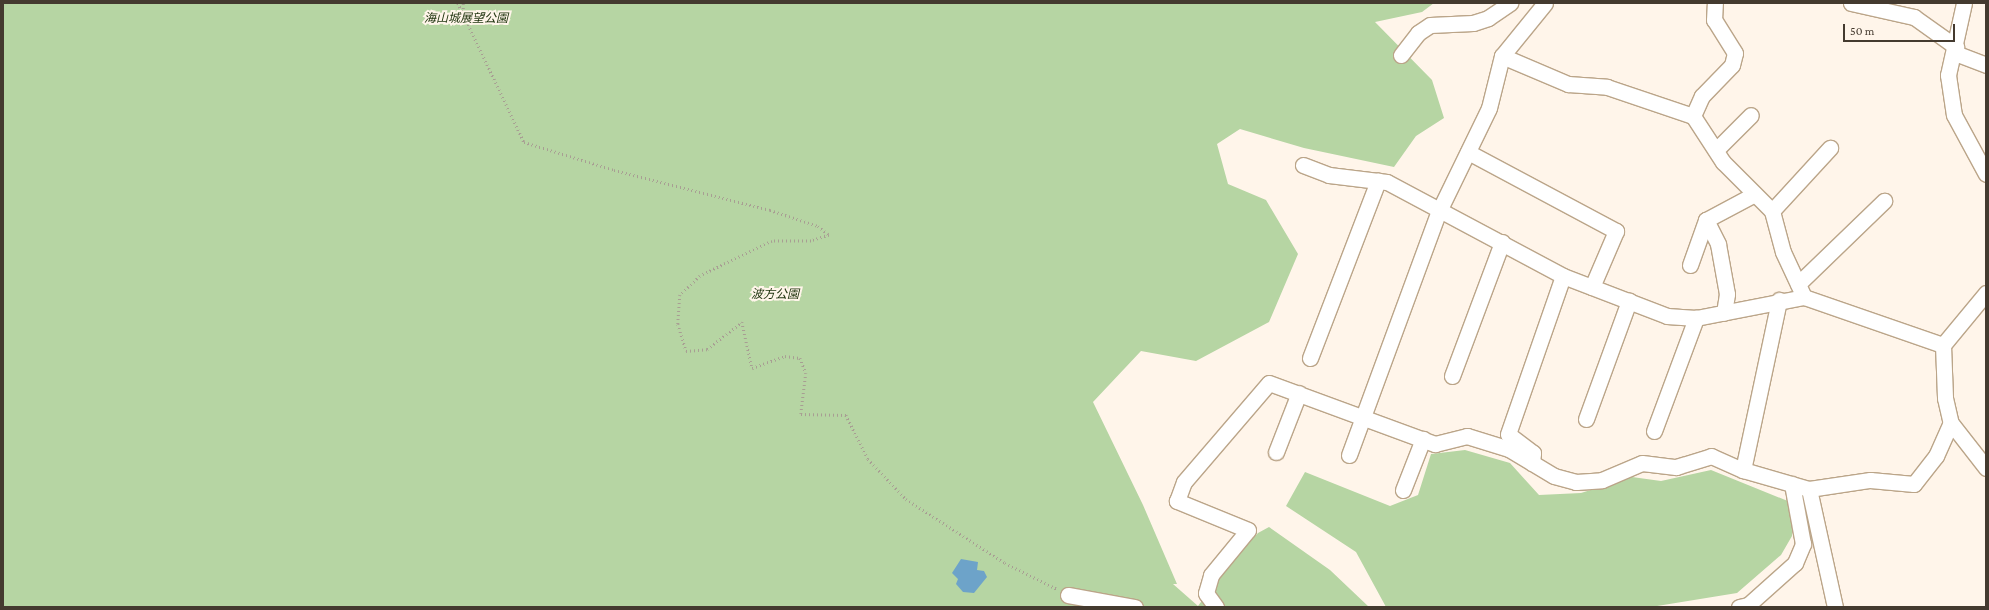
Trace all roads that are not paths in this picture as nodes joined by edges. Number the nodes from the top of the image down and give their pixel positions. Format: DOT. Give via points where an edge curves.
graph roads {
  1 [pos="1508,3"];
  2 [pos="1545,3"];
  3 [pos="1715,3"];
  4 [pos="1851,3"];
  5 [pos="1964,3"];
  6 [pos="1955,50"];
  7 [pos="1401,55"];
  8 [pos="1502,56"];
  9 [pos="1986,65"];
  10 [pos="1751,115"];
  11 [pos="1693,116"];
  12 [pos="1830,148"];
  13 [pos="1716,150"];
  14 [pos="1468,152"];
  15 [pos="1303,165"];
  16 [pos="1986,174"];
  17 [pos="1378,181"];
  18 [pos="1755,194"];
  19 [pos="1884,201"];
  20 [pos="1439,211"];
  21 [pos="1772,211"];
  22 [pos="1706,220"];
  23 [pos="1502,242"];
  24 [pos="1690,265"];
  25 [pos="1563,276"];
  26 [pos="1592,287"];
  27 [pos="1801,290"];
  28 [pos="1986,293"];
  29 [pos="1779,300"];
  30 [pos="1629,301"];
  31 [pos="1724,313"];
  32 [pos="1696,318"];
  33 [pos="1942,345"];
  34 [pos="1310,358"];
  35 [pos="1452,376"];
  36 [pos="1299,393"];
  37 [pos="1364,415"];
  38 [pos="1586,419"];
  39 [pos="1951,424"];
  40 [pos="1654,431"];
  41 [pos="1423,439"];
  42 [pos="1276,452"];
  43 [pos="1349,456"];
  44 [pos="1532,463"];
  45 [pos="1986,468"];
  46 [pos="1744,470"];
  47 [pos="1792,484"];
  48 [pos="1808,489"];
  49 [pos="1403,490"];
  50 [pos="1068,595"];
  51 [pos="1135,607"];
  52 [pos="1216,607"];
  53 [pos="1739,607"];
  54 [pos="1835,607"];
  1 -- 7 [label="street" via="1488,18 1473,23 1430,25 1418,33"];
  2 -- 8 [label="street"];
  3 -- 11 [label="street" via="1714,20 1735,53 1732,65 1702,96"];
  4 -- 6 [label="street" via="1914,17"];
  5 -- 6 [label="street"];
  6 -- 9 [label="street"];
  6 -- 16 [label="street" via="1948,75 1954,115"];
  8 -- 11 [label="street" via="1568,84 1607,87"];
  8 -- 14 [label="street" via="1490,108"];
  10 -- 13 [label="street"];
  11 -- 13 [label="street"];
  12 -- 21 [label="street"];
  13 -- 18 [label="street"];
  14 -- 20 [label="street"];
  14 -- 26 [label="street" via="1616,231"];
  15 -- 17 [label="street" via="1329,175"];
  17 -- 20 [label="street"];
  17 -- 34 [label="street"];
  18 -- 21 [label="street"];
  18 -- 22 [label="street"];
  19 -- 27 [label="street"];
  20 -- 23 [label="street"];
  20 -- 37 [label="street"];
  21 -- 27 [label="street" via="1783,252"];
  22 -- 24 [label="street"];
  22 -- 31 [label="street" via="1718,244 1727,294"];
  23 -- 25 [label="street"];
  23 -- 35 [label="street"];
  25 -- 26 [label="street"];
  25 -- 44 [label="street" via="1508,434 1533,453"];
  26 -- 30 [label="street"];
  27 -- 29 [label="street"];
  27 -- 33 [label="street"];
  28 -- 33 [label="street"];
  29 -- 31 [label="street"];
  29 -- 46 [label="street"];
  30 -- 32 [label="street" via="1667,316"];
  30 -- 38 [label="street"];
  31 -- 32 [label="street"];
  32 -- 40 [label="street"];
  33 -- 39 [label="street" via="1945,398"];
  36 -- 37 [label="street"];
  36 -- 42 [label="street"];
  36 -- 52 [label="street" via="1269,383 1184,482 1177,501 1248,530 1210,575 1206,593"];
  37 -- 41 [label="street"];
  37 -- 43 [label="street"];
  39 -- 45 [label="street"];
  39 -- 48 [label="street" via="1936,456 1914,484 1870,480"];
  41 -- 44 [label="street" via="1435,444 1467,436 1509,449"];
  41 -- 49 [label="street"];
  44 -- 46 [label="street" via="1554,476 1576,482 1602,480 1642,463 1676,467 1711,456"];
  46 -- 47 [label="street"];
  47 -- 48 [label="street"];
  47 -- 53 [label="street" via="1804,544 1795,563 1748,605"];
  48 -- 54 [label="street"];
  50 -- 51 [label="street"];
}
